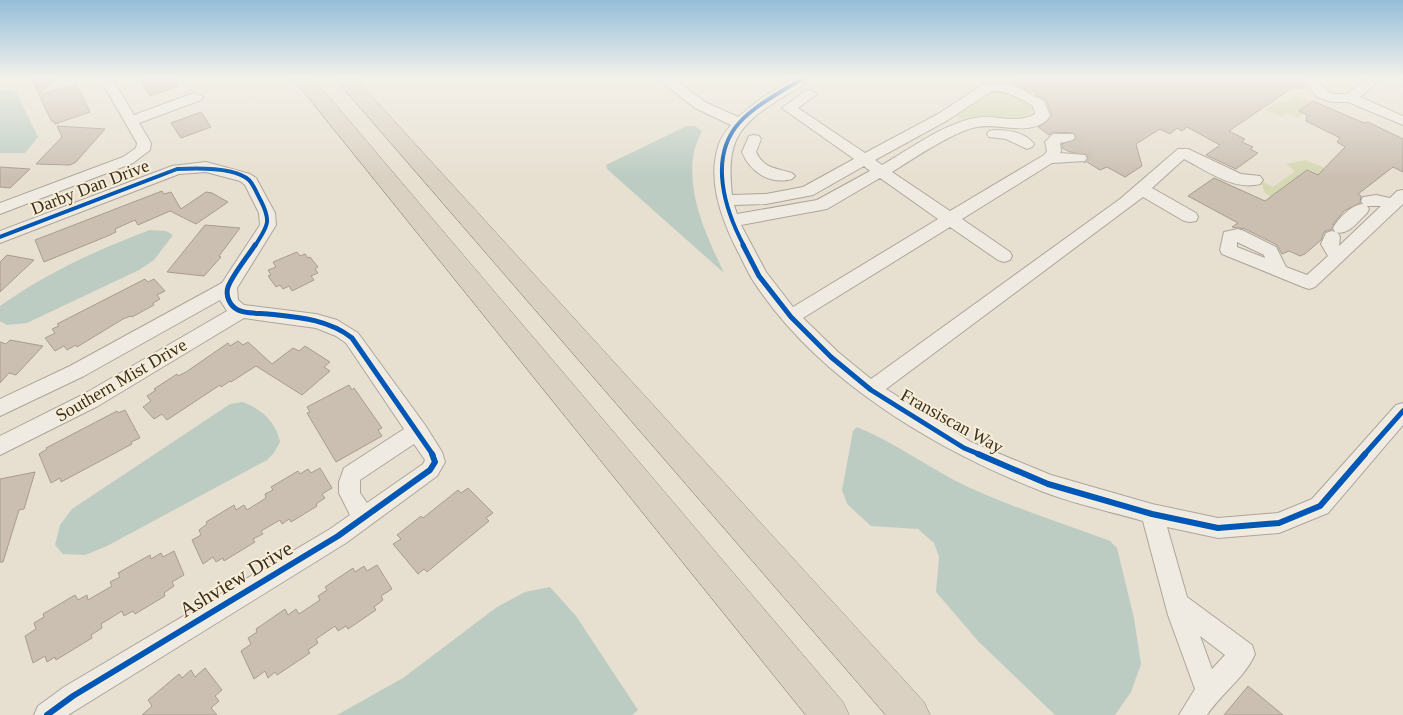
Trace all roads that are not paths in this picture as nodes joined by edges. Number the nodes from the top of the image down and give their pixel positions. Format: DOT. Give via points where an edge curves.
graph roads {
  1 [pos="125,110"];
  2 [pos="160,110"];
  3 [pos="330,110"];
  4 [pos="374,110"];
  5 [pos="712,110"];
  6 [pos="755,110"];
  7 [pos="792,110"];
  8 [pos="954,110"];
  9 [pos="1041,110"];
  10 [pos="1378,110"];
  11 [pos="947,115"];
  12 [pos="131,121"];
  13 [pos="1403,121"];
  14 [pos="739,123"];
  15 [pos="963,126"];
  16 [pos="994,134"];
  17 [pos="1068,137"];
  18 [pos="754,139"];
  19 [pos="1027,144"];
  20 [pos="1049,158"];
  21 [pos="1080,158"];
  22 [pos="864,160"];
  23 [pos="880,171"];
  24 [pos="787,176"];
  25 [pos="1255,180"];
  26 [pos="1143,190"];
  27 [pos="726,200"];
  28 [pos="1398,200"];
  29 [pos="0,209"];
  30 [pos="1190,217"];
  31 [pos="951,219"];
  32 [pos="1351,219"];
  33 [pos="731,221"];
  34 [pos="1370,226"];
  35 [pos="0,237"];
  36 [pos="1004,256"];
  37 [pos="1337,257"];
  38 [pos="1280,271"];
  39 [pos="228,287"];
  40 [pos="241,311"];
  41 [pos="791,317"];
  42 [pos="871,390"];
  43 [pos="0,408"];
  44 [pos="1403,411"];
  45 [pos="418,431"];
  46 [pos="0,446"];
  47 [pos="1152,514"];
  48 [pos="364,517"];
  49 [pos="1178,605"];
  50 [pos="1208,691"];
  51 [pos="46,715"];
  52 [pos="830,715"];
  53 [pos="911,715"];
  54 [pos="1192,715"];
  1 -- 12 [label="street"];
  2 -- 12 [label="street"];
  3 -- 52 [label="highway"];
  4 -- 53 [label="highway"];
  5 -- 14 [label="street"];
  6 -- 14 [label="street, Fransiscan Way"];
  7 -- 22 [label="street"];
  8 -- 11 [label="street"];
  9 -- 15 [label="street" via="1043,116 1028,124 978,122"];
  10 -- 13 [label="street"];
  11 -- 15 [label="lane"];
  11 -- 22 [label="street"];
  12 -- 29 [label="street" via="144,143 142,151 128,160"];
  14 -- 27 [label="street, Fransiscan Way" via="726,143 722,172"];
  15 -- 23 [label="street"];
  16 -- 19 [label="street" via="1009,135"];
  17 -- 20 [label="street" via="1058,137 1052,142 1054,150"];
  18 -- 24 [label="street" via="748,152 753,165 762,171"];
  20 -- 21 [label="street"];
  20 -- 31 [label="street"];
  22 -- 23 [label="street"];
  22 -- 27 [label="street" via="808,191 766,199"];
  23 -- 31 [label="street"];
  23 -- 33 [label="street" via="821,205"];
  25 -- 26 [label="street" via="1230,176 1184,152"];
  26 -- 30 [label="street"];
  26 -- 42 [label="street"];
  27 -- 33 [label="street, Fransiscan Way"];
  28 -- 32 [label="lane" via="1376,200"];
  28 -- 34 [label="street"];
  31 -- 36 [label="street"];
  31 -- 41 [label="street"];
  32 -- 34 [label="street"];
  32 -- 37 [label="street" via="1329,244"];
  33 -- 41 [label="street, Fransiscan Way" via="759,276"];
  34 -- 37 [label="street"];
  35 -- 39 [label="street, Darby Dan Drive" via="170,171 211,167 245,177 251,182 268,215 264,233"];
  37 -- 38 [label="street" via="1309,283"];
  39 -- 40 [label="street" via="227,299"];
  39 -- 43 [label="street, Southern Mist Drive" via="77,371"];
  40 -- 45 [label="street" via="322,322 342,329 352,338"];
  40 -- 46 [label="street, Southern Mist Drive" via="91,400"];
  41 -- 42 [label="street, Fransiscan Way" via="831,357"];
  42 -- 47 [label="street, Fransiscan Way" via="964,448 1048,484"];
  44 -- 47 [label="street, Fransiscan Way" via="1320,506 1279,523 1218,528"];
  45 -- 48 [label="street, Ashview Drive" via="434,455 435,462 430,470"];
  45 -- 48 [label="lane" via="351,475 348,495"];
  47 -- 49 [label="street"];
  48 -- 51 [label="street, Ashview Drive"];
  49 -- 50 [label="street"];
  49 -- 50 [label="street" via="1243,654"];
  50 -- 54 [label="street"];
}
